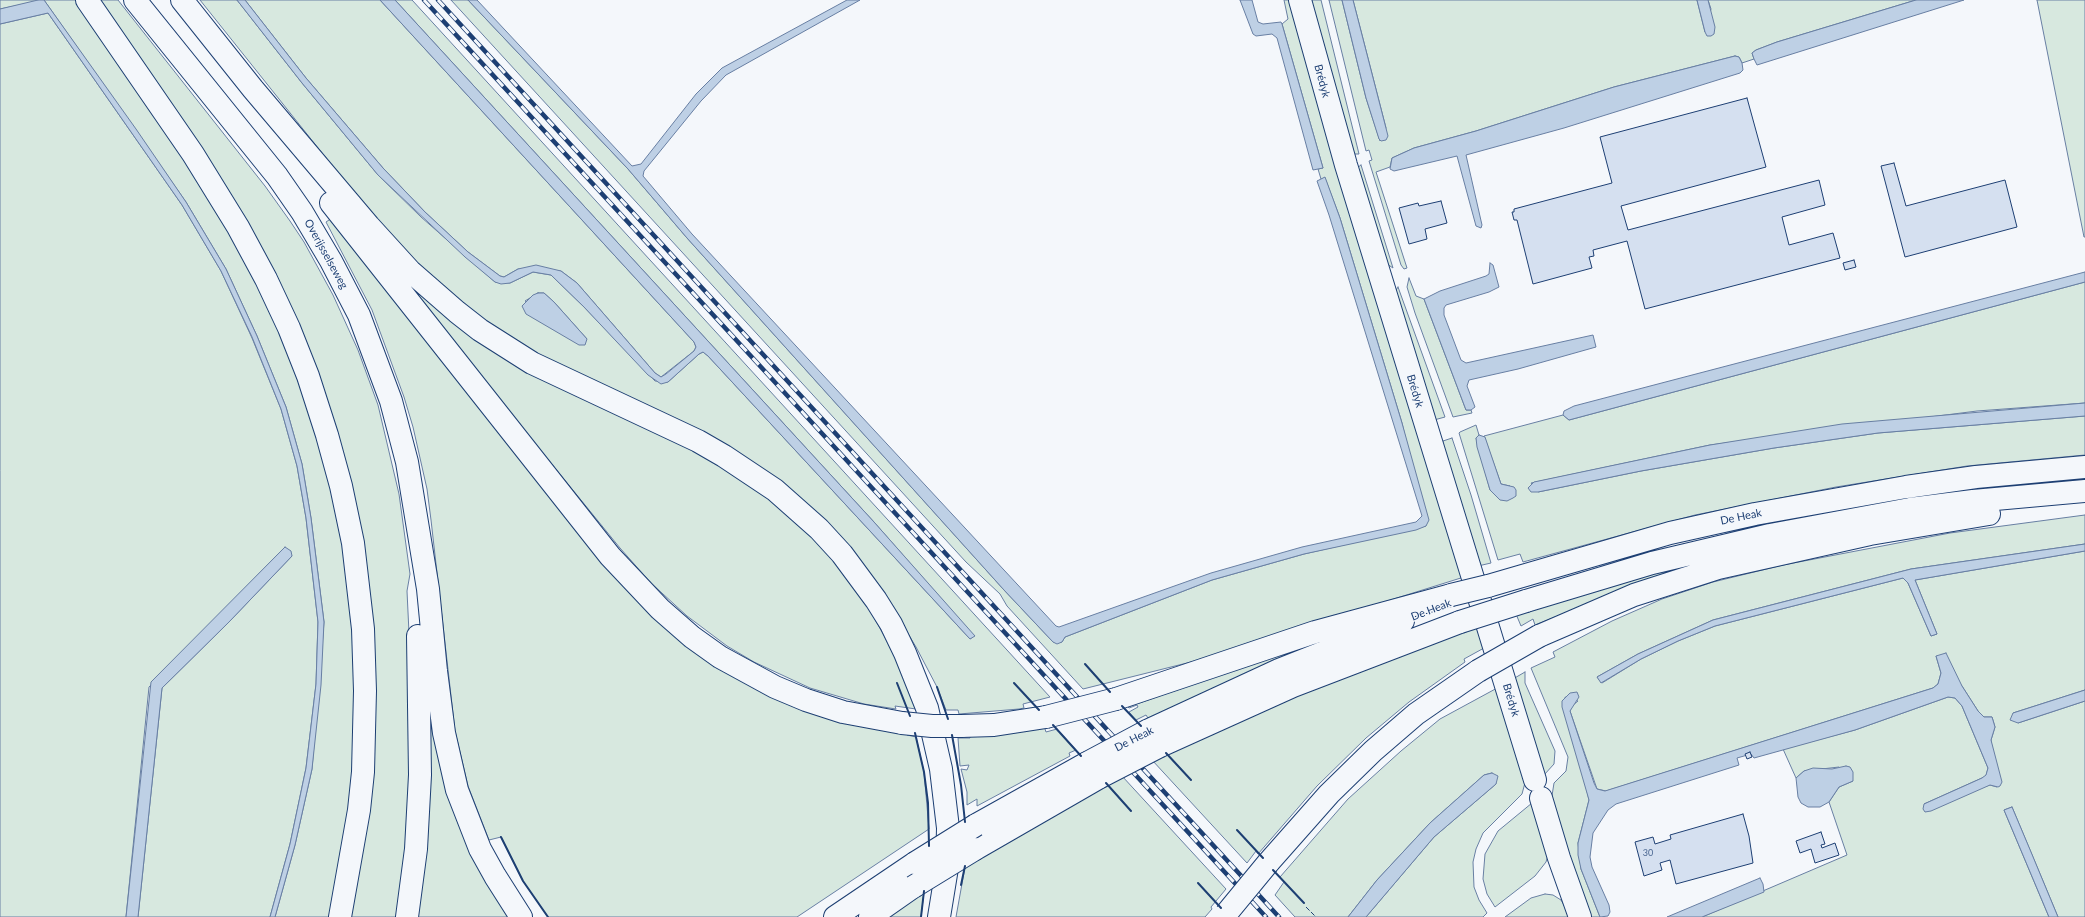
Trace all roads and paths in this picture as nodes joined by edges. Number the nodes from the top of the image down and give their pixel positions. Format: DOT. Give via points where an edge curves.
graph roads {
  1 [pos="87,0"];
  2 [pos="135,0"];
  3 [pos="182,0"];
  4 [pos="1300,0"];
  5 [pos="253,89"];
  6 [pos="2085,467"];
  7 [pos="2085,491"];
  8 [pos="2085,498"];
  9 [pos="421,555"];
  10 [pos="1452,598"];
  11 [pos="1153,739"];
  12 [pos="1094,770"];
  13 [pos="1230,916"];
  14 [pos="340,917"];
  15 [pos="407,917"];
  16 [pos="521,917"];
  17 [pos="835,917"];
  18 [pos="870,917"];
  19 [pos="939,917"];
  20 [pos="1580,917"];
  1 -- 14 [label="main road" via="193,154 238,227 266,279 291,334 327,435 341,486 352,543 363,629 365,691 363,772 359,810"];
  2 -- 9 [label="main road, Overijsselseweg" via="298,206 346,288 371,344 398,424 413,491"];
  3 -- 5 [label="main road"];
  4 -- 20 [label="main road, Brédyk" via="1346,165 1559,858"];
  5 -- 10 [label="main road, bridge" via="327,198 610,556 642,592 692,637 748,674 787,692 862,716 902,723 932,726 994,725 1046,717 1116,699 1315,632"];
  5 -- 19 [label="main road" via="410,271 457,312 532,363 698,441 737,464 799,510 842,554 891,624 927,708 941,769 948,828 946,868"];
  6 -- 10 [label="main road, De Heak, bridge" via="1976,477 1755,514 1670,533"];
  7 -- 11 [label="main road, De Heak, bridge" via="1918,508 1770,535 1645,565 1460,622"];
  8 -- 13 [label="main road, bridge" via="1927,523 1718,568 1634,595 1539,636 1478,671 1416,714 1373,750 1329,794 1268,863"];
  9 -- 15 [label="main road" via="416,592 420,675 420,775 416,849"];
  9 -- 16 [label="main road" via="428,589 444,733 457,790 480,849"];
  10 -- 11 [label="main road, De Heak" via="1279,670"];
  11 -- 12 [label="main road, De Heak, bridge"];
  12 -- 17 [label="main road, De Heak, bridge" via="976,825"];
  12 -- 18 [label="main road, De Heak, bridge"];
}
